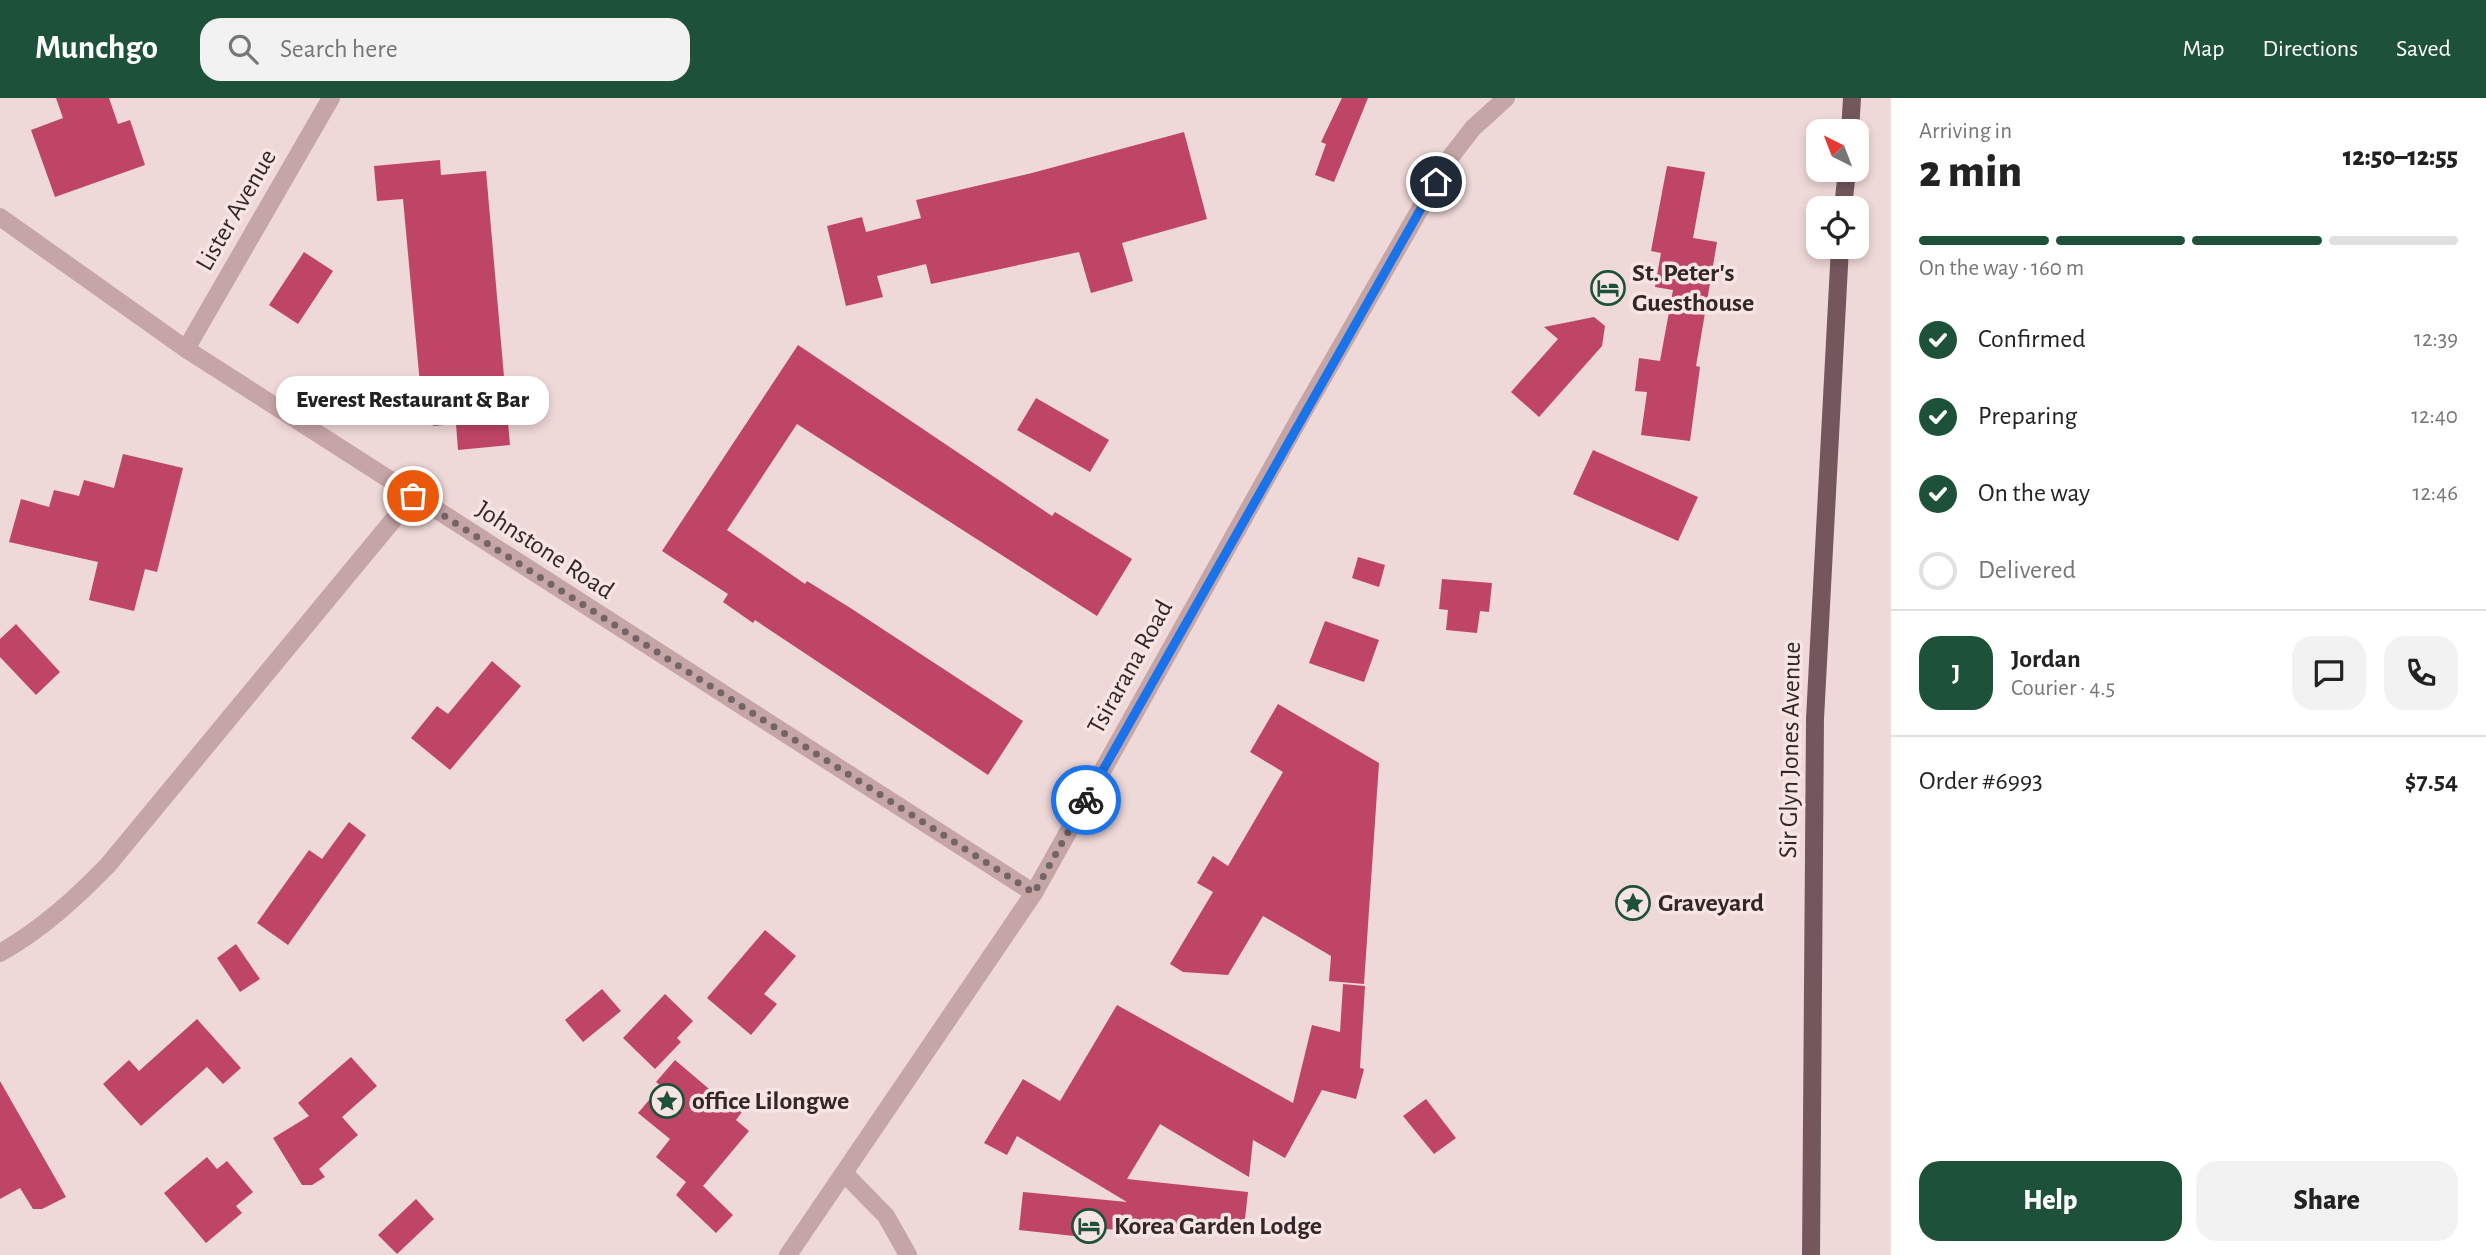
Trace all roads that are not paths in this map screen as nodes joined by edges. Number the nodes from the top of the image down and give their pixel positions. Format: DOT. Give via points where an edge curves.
graph roads {
  1 [pos="331,98"];
  2 [pos="1506,98"];
  3 [pos="1853,98"];
  4 [pos="1851,119"];
  5 [pos="0,218"];
  6 [pos="1839,259"];
  7 [pos="186,349"];
  8 [pos="413,496"];
  9 [pos="1034,893"];
  10 [pos="0,953"];
  11 [pos="844,1173"];
  12 [pos="788,1255"];
  13 [pos="908,1255"];
  14 [pos="1811,1255"];
  1 -- 7 [label="street, Lister Avenue"];
  2 -- 9 [label="street, Tsirarana Road" via="1473,128 1449,159"];
  3 -- 4 [label="main road"];
  5 -- 7 [label="street, Johnstone Road"];
  6 -- 14 [label="main road, Sir Glyn Jones Avenue" via="1815,719"];
  7 -- 8 [label="street, Johnstone Road"];
  8 -- 9 [label="street, Johnstone Road"];
  8 -- 10 [label="street" via="108,865 71,904"];
  9 -- 11 [label="street, Tsirarana Road"];
  11 -- 12 [label="street, Tsirarana Road"];
  11 -- 13 [label="street" via="886,1216"];
}
